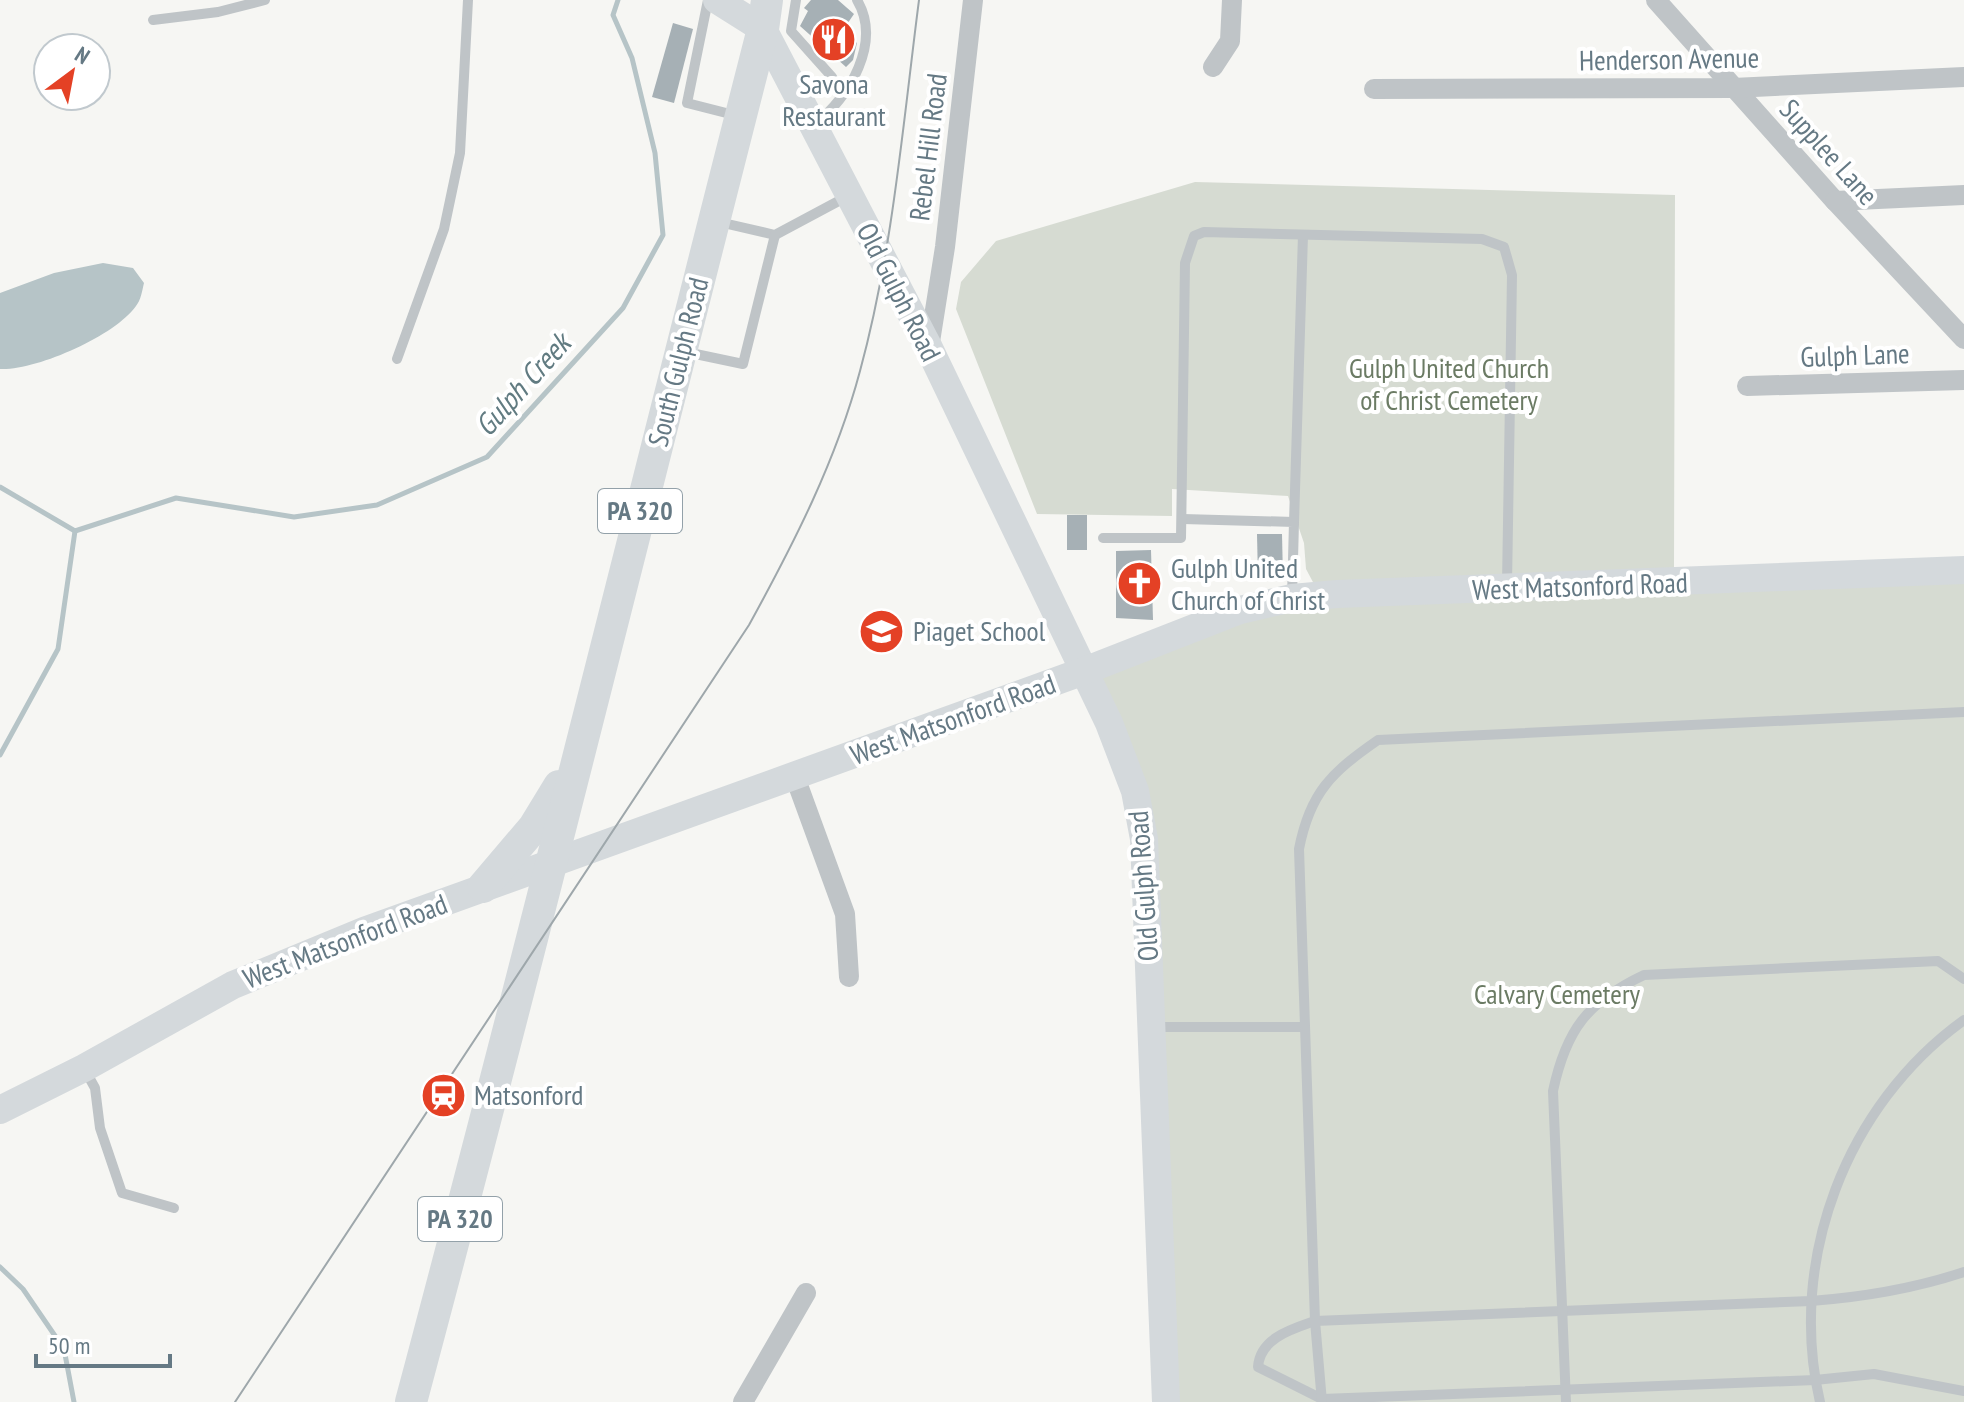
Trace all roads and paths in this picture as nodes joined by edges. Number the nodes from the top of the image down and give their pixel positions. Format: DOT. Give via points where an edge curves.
graph roads {
  1 [pos="265,0"];
  2 [pos="468,0"];
  3 [pos="708,0"];
  4 [pos="717,0"];
  5 [pos="796,0"];
  6 [pos="857,0"];
  7 [pos="973,0"];
  8 [pos="1232,0"];
  9 [pos="1656,0"];
  10 [pos="765,14"];
  11 [pos="153,20"];
  12 [pos="1213,67"];
  13 [pos="1964,77"];
  14 [pos="1733,88"];
  15 [pos="1374,89"];
  16 [pos="840,96"];
  17 [pos="741,117"];
  18 [pos="813,125"];
  19 [pos="849,195"];
  20 [pos="1964,195"];
  21 [pos="1835,201"];
  22 [pos="714,221"];
  23 [pos="775,235"];
  24 [pos="1303,235"];
  25 [pos="1964,339"];
  26 [pos="929,348"];
  27 [pos="681,351"];
  28 [pos="397,359"];
  29 [pos="1964,380"];
  30 [pos="1747,386"];
  31 [pos="1183,519"];
  32 [pos="1294,522"];
  33 [pos="1103,538"];
  34 [pos="1964,570"];
  35 [pos="1507,588"];
  36 [pos="1292,598"];
  37 [pos="1084,671"];
  38 [pos="1964,712"];
  39 [pos="576,759"];
  40 [pos="795,777"];
  41 [pos="549,863"];
  42 [pos="483,887"];
  43 [pos="849,977"];
  44 [pos="1964,979"];
  45 [pos="1964,1020"];
  46 [pos="1152,1026"];
  47 [pos="1305,1027"];
  48 [pos="84,1068"];
  49 [pos="0,1110"];
  50 [pos="174,1208"];
  51 [pos="1964,1272"];
  52 [pos="806,1293"];
  53 [pos="1811,1301"];
  54 [pos="1563,1311"];
  55 [pos="1315,1321"];
  56 [pos="1815,1380"];
  57 [pos="1566,1388"];
  58 [pos="1964,1391"];
  59 [pos="1322,1400"];
  60 [pos="411,1402"];
  61 [pos="743,1402"];
  62 [pos="1166,1402"];
  63 [pos="1566,1402"];
  64 [pos="1820,1402"];
  1 -- 11 [label="lane"];
  2 -- 28 [label="lane" via="460,153 444,229"];
  3 -- 17 [label="lane" via="687,103"];
  4 -- 10 [label="main road"];
  5 -- 16 [label="lane" via="791,31 832,77"];
  6 -- 16 [label="lane" via="867,16 862,59"];
  7 -- 26 [label="street, Rebel Hill Road"];
  8 -- 12 [label="street" via="1230,41"];
  9 -- 14 [label="street, Supplee Lane"];
  10 -- 17 [label="main road, South Gulph Road / PA 320"];
  10 -- 18 [label="main road, Old Gulph Road"];
  13 -- 14 [label="street, Henderson Avenue"];
  14 -- 15 [label="street, Henderson Avenue"];
  14 -- 21 [label="street, Supplee Lane"];
  16 -- 18 [label="lane"];
  17 -- 22 [label="main road, South Gulph Road / PA 320"];
  18 -- 19 [label="main road, Old Gulph Road"];
  19 -- 23 [label="lane"];
  19 -- 26 [label="main road, Old Gulph Road"];
  20 -- 21 [label="street"];
  21 -- 25 [label="street, Supplee Lane"];
  22 -- 23 [label="lane"];
  22 -- 27 [label="main road, South Gulph Road / PA 320"];
  23 -- 27 [label="lane" via="743,364"];
  24 -- 31 [label="lane" via="1204,232 1194,236 1189,247"];
  24 -- 32 [label="lane"];
  24 -- 35 [label="lane" via="1482,239 1504,247 1512,275"];
  26 -- 37 [label="main road, Old Gulph Road"];
  27 -- 39 [label="main road, South Gulph Road / PA 320"];
  29 -- 30 [label="street, Gulph Lane"];
  31 -- 32 [label="lane"];
  31 -- 33 [label="lane" via="1181,538"];
  32 -- 36 [label="lane"];
  34 -- 35 [label="main road, West Matsonford Road"];
  35 -- 36 [label="main road, West Matsonford Road"];
  36 -- 37 [label="main road, West Matsonford Road" via="1240,610"];
  37 -- 40 [label="main road, West Matsonford Road"];
  37 -- 46 [label="main road, Old Gulph Road" via="1135,791 1144,839"];
  38 -- 47 [label="lane" via="1378,740 1323,784 1305,816 1299,849"];
  39 -- 41 [label="main road, South Gulph Road / PA 320"];
  39 -- 42 [label="main road" via="534,827"];
  40 -- 41 [label="main road, West Matsonford Road"];
  40 -- 43 [label="street" via="845,914"];
  41 -- 42 [label="main road, West Matsonford Road"];
  41 -- 60 [label="main road, PA 320"];
  42 -- 48 [label="main road, West Matsonford Road" via="233,985"];
  44 -- 54 [label="lane" via="1938,961 1916,961 1644,975 1615,989 1580,1022 1562,1050 1553,1091"];
  45 -- 53 [label="lane" via="1909,1068 1851,1153 1830,1200"];
  46 -- 47 [label="lane"];
  46 -- 62 [label="main road, Old Gulph Road"];
  47 -- 55 [label="lane"];
  48 -- 49 [label="main road, West Matsonford Road"];
  48 -- 50 [label="lane" via="95,1088 100,1128 122,1193"];
  51 -- 53 [label="lane" via="1868,1297"];
  52 -- 61 [label="street"];
  53 -- 54 [label="lane"];
  53 -- 56 [label="lane"];
  54 -- 55 [label="lane"];
  54 -- 57 [label="lane"];
  55 -- 59 [label="lane"];
  55 -- 59 [label="lane" via="1273,1338 1258,1367"];
  56 -- 57 [label="lane"];
  56 -- 58 [label="lane" via="1874,1374"];
  56 -- 64 [label="lane"];
  57 -- 59 [label="lane"];
  57 -- 63 [label="lane"];
}
